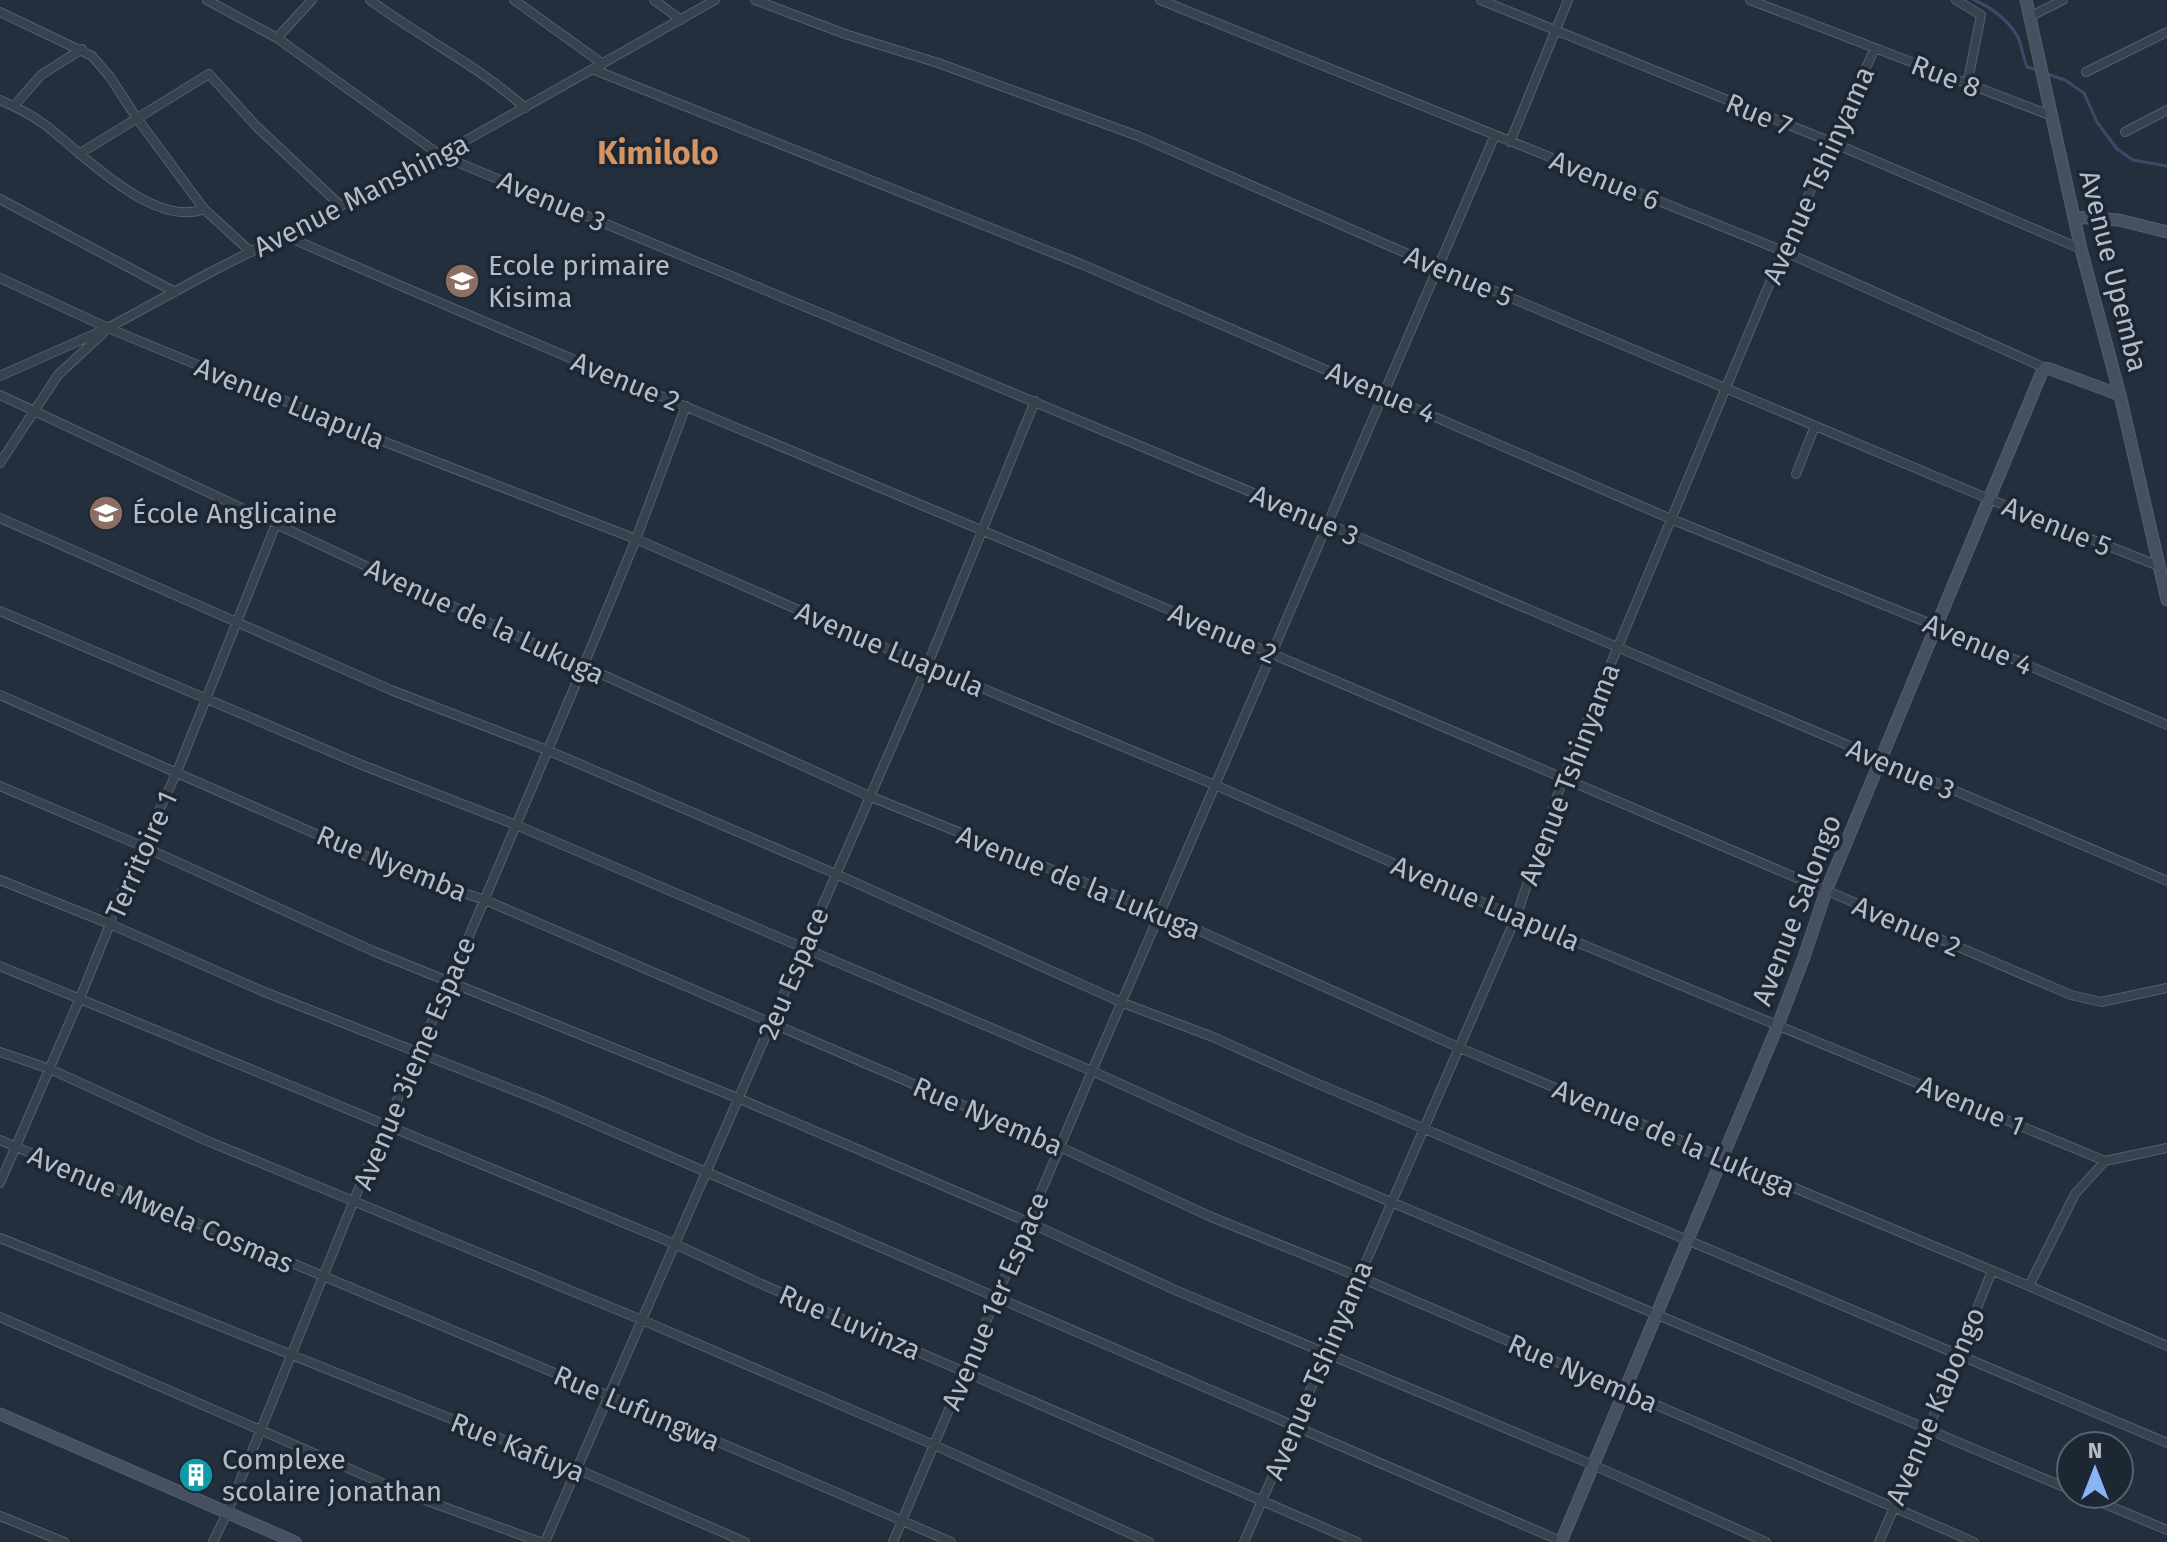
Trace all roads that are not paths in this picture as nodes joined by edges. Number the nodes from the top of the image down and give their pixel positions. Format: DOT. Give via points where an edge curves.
graph roads {
  1 [pos="207,0"];
  2 [pos="312,0"];
  3 [pos="370,0"];
  4 [pos="514,0"];
  5 [pos="654,0"];
  6 [pos="715,0"];
  7 [pos="755,0"];
  8 [pos="1160,0"];
  9 [pos="1481,0"];
  10 [pos="1568,0"];
  11 [pos="1750,0"];
  12 [pos="1956,0"];
  13 [pos="2026,0"];
  14 [pos="2063,0"];
  15 [pos="0,12"];
  16 [pos="2031,16"];
  17 [pos="681,20"];
  18 [pos="1554,31"];
  19 [pos="2167,32"];
  20 [pos="277,38"];
  21 [pos="1875,48"];
  22 [pos="82,49"];
  23 [pos="603,64"];
  24 [pos="592,69"];
  25 [pos="2086,72"];
  26 [pos="1967,85"];
  27 [pos="0,100"];
  28 [pos="14,106"];
  29 [pos="525,108"];
  30 [pos="2167,110"];
  31 [pos="2052,116"];
  32 [pos="136,117"];
  33 [pos="2125,132"];
  34 [pos="1495,135"];
  35 [pos="1510,142"];
  36 [pos="1831,142"];
  37 [pos="79,154"];
  38 [pos="440,155"];
  39 [pos="0,199"];
  40 [pos="341,206"];
  41 [pos="204,209"];
  42 [pos="2075,217"];
  43 [pos="2167,232"];
  44 [pos="284,235"];
  45 [pos="2081,249"];
  46 [pos="1783,251"];
  47 [pos="251,252"];
  48 [pos="1440,268"];
  49 [pos="0,278"];
  50 [pos="175,292"];
  51 [pos="108,328"];
  52 [pos="2045,368"];
  53 [pos="0,376"];
  54 [pos="1728,388"];
  55 [pos="1383,393"];
  56 [pos="0,395"];
  57 [pos="2120,395"];
  58 [pos="1035,401"];
  59 [pos="686,406"];
  60 [pos="35,410"];
  61 [pos="1815,426"];
  62 [pos="0,463"];
  63 [pos="1796,474"];
  64 [pos="1989,499"];
  65 [pos="0,518"];
  66 [pos="1671,519"];
  67 [pos="276,524"];
  68 [pos="1328,524"];
  69 [pos="983,531"];
  70 [pos="636,539"];
  71 [pos="2159,566"];
  72 [pos="2167,600"];
  73 [pos="0,611"];
  74 [pos="236,623"];
  75 [pos="1936,626"];
  76 [pos="1617,648"];
  77 [pos="1273,654"];
  78 [pos="927,666"];
  79 [pos="583,667"];
  80 [pos="0,695"];
  81 [pos="207,699"];
  82 [pos="2167,725"];
  83 [pos="547,750"];
  84 [pos="1880,760"];
  85 [pos="176,774"];
  86 [pos="1564,776"];
  87 [pos="1215,785"];
  88 [pos="0,786"];
  89 [pos="869,796"];
  90 [pos="516,825"];
  91 [pos="144,847"];
  92 [pos="836,874"];
  93 [pos="0,880"];
  94 [pos="2167,881"];
  95 [pos="1826,891"];
  96 [pos="485,900"];
  97 [pos="1162,914"];
  98 [pos="1516,917"];
  99 [pos="110,924"];
  100 [pos="804,948"];
  101 [pos="0,966"];
  102 [pos="450,981"];
  103 [pos="2167,988"];
  104 [pos="80,998"];
  105 [pos="1123,1003"];
  106 [pos="771,1024"];
  107 [pos="1778,1025"];
  108 [pos="1460,1048"];
  109 [pos="0,1052"];
  110 [pos="417,1054"];
  111 [pos="50,1069"];
  112 [pos="1092,1071"];
  113 [pos="740,1099"];
  114 [pos="385,1126"];
  115 [pos="1424,1127"];
  116 [pos="0,1140"];
  117 [pos="15,1146"];
  118 [pos="1060,1147"];
  119 [pos="2167,1148"];
  120 [pos="1720,1158"];
  121 [pos="2105,1161"];
  122 [pos="707,1173"];
  123 [pos="0,1183"];
  124 [pos="1391,1200"];
  125 [pos="354,1204"];
  126 [pos="1028,1222"];
  127 [pos="0,1238"];
  128 [pos="1688,1240"];
  129 [pos="675,1244"];
  130 [pos="1992,1271"];
  131 [pos="1357,1276"];
  132 [pos="322,1278"];
  133 [pos="2029,1286"];
  134 [pos="996,1296"];
  135 [pos="1655,1314"];
  136 [pos="0,1317"];
  137 [pos="642,1320"];
  138 [pos="2167,1346"];
  139 [pos="1327,1353"];
  140 [pos="1957,1353"];
  141 [pos="291,1354"];
  142 [pos="964,1371"];
  143 [pos="1624,1391"];
  144 [pos="608,1395"];
  145 [pos="0,1414"];
  146 [pos="1294,1428"];
  147 [pos="261,1429"];
  148 [pos="1928,1430"];
  149 [pos="2167,1443"];
  150 [pos="934,1445"];
  151 [pos="1593,1465"];
  152 [pos="579,1470"];
  153 [pos="2055,1483"];
  154 [pos="1261,1502"];
  155 [pos="1892,1508"];
  156 [pos="2119,1510"];
  157 [pos="227,1513"];
  158 [pos="0,1516"];
  159 [pos="901,1520"];
  160 [pos="2167,1530"];
  161 [pos="64,1542"];
  162 [pos="213,1542"];
  163 [pos="295,1542"];
  164 [pos="543,1542"];
  165 [pos="745,1542"];
  166 [pos="893,1542"];
  167 [pos="951,1542"];
  168 [pos="1149,1542"];
  169 [pos="1244,1542"];
  170 [pos="1357,1542"];
  171 [pos="1562,1542"];
  172 [pos="1766,1542"];
  173 [pos="1879,1542"];
  174 [pos="1974,1542"];
  1 -- 20 [label="street, Avenue 3"];
  2 -- 20 [label="street"];
  3 -- 29 [label="street" via="485,74"];
  4 -- 23 [label="street"];
  5 -- 17 [label="street"];
  6 -- 17 [label="street, Avenue Manshinga"];
  7 -- 48 [label="street, Avenue 5" via="1138,136"];
  8 -- 34 [label="street, Avenue 6"];
  9 -- 18 [label="street, Rue 7"];
  10 -- 18 [label="street"];
  11 -- 21 [label="street, Rue 8"];
  12 -- 26 [label="street" via="1981,15"];
  13 -- 16 [label="street, Avenue Upemba"];
  14 -- 16 [label="street"];
  15 -- 22 [label="street"];
  16 -- 31 [label="street, Avenue Upemba"];
  17 -- 23 [label="street, Avenue Manshinga"];
  18 -- 35 [label="street"];
  18 -- 36 [label="street, Rue 7"];
  19 -- 25 [label="street"];
  20 -- 38 [label="street, Avenue 3"];
  21 -- 26 [label="street, Rue 8"];
  21 -- 36 [label="street, Avenue Tshinyama"];
  22 -- 28 [label="street" via="41,75"];
  22 -- 32 [label="street" via="110,77"];
  23 -- 24 [label="street, Avenue Manshinga"];
  24 -- 29 [label="street, Avenue Manshinga"];
  24 -- 55 [label="street, Avenue 4" via="1081,264"];
  26 -- 31 [label="street, Rue 8"];
  27 -- 28 [label="street"];
  28 -- 37 [label="street"];
  29 -- 38 [label="street, Avenue Manshinga"];
  30 -- 33 [label="street"];
  31 -- 42 [label="street, Avenue Upemba"];
  32 -- 37 [label="street"];
  32 -- 40 [label="street" via="209,74"];
  32 -- 41 [label="street"];
  34 -- 35 [label="street, Avenue 6"];
  34 -- 48 [label="street, Avenue 1er Espace"];
  35 -- 46 [label="street, Avenue 6"];
  36 -- 45 [label="street, Rue 7"];
  36 -- 46 [label="street, Avenue Tshinyama"];
  37 -- 41 [label="street" via="157,205 177,213"];
  38 -- 40 [label="street, Avenue Manshinga"];
  38 -- 58 [label="street, Avenue 3"];
  39 -- 50 [label="street"];
  40 -- 44 [label="street, Avenue Manshinga"];
  41 -- 47 [label="street"];
  42 -- 43 [label="street"];
  42 -- 45 [label="street, Avenue Upemba"];
  44 -- 47 [label="street, Avenue Manshinga"];
  44 -- 59 [label="street, Avenue 2"];
  45 -- 57 [label="street, Avenue Upemba"];
  46 -- 52 [label="street, Avenue 6"];
  46 -- 54 [label="street, Avenue Tshinyama"];
  47 -- 50 [label="street, Avenue Manshinga"];
  48 -- 54 [label="street, Avenue 5"];
  48 -- 55 [label="street, Avenue 1er Espace"];
  49 -- 51 [label="street, Avenue Luapula"];
  50 -- 51 [label="street, Avenue Manshinga"];
  51 -- 53 [label="street, Avenue Manshinga"];
  51 -- 60 [label="street" via="58,375"];
  51 -- 70 [label="street, Avenue Luapula"];
  52 -- 57 [label="street"];
  52 -- 64 [label="street, Avenue Salongo"];
  54 -- 61 [label="street, Avenue 5"];
  54 -- 66 [label="street, Avenue Tshinyama"];
  55 -- 66 [label="street, Avenue 4"];
  55 -- 68 [label="street, Avenue 1er Espace"];
  56 -- 60 [label="street, Avenue de la Lukuga"];
  57 -- 71 [label="street, Avenue Upemba"];
  58 -- 68 [label="street, Avenue 3"];
  58 -- 69 [label="street, 2eu Espace"];
  59 -- 69 [label="street, Avenue 2"];
  59 -- 70 [label="street, Avenue 3ieme Espace"];
  60 -- 62 [label="street"];
  60 -- 67 [label="street, Avenue de la Lukuga"];
  61 -- 63 [label="street"];
  61 -- 64 [label="street, Avenue 5"];
  64 -- 71 [label="street, Avenue 5"];
  64 -- 75 [label="street, Avenue Salongo"];
  65 -- 74 [label="street"];
  66 -- 75 [label="street, Avenue 4"];
  66 -- 76 [label="street, Avenue Tshinyama"];
  67 -- 74 [label="street, Territoire 1"];
  67 -- 79 [label="street, Avenue de la Lukuga"];
  68 -- 76 [label="street, Avenue 3"];
  68 -- 77 [label="street, Avenue 1er Espace"];
  69 -- 77 [label="street, Avenue 2"];
  69 -- 78 [label="street, 2eu Espace"];
  70 -- 78 [label="street, Avenue Luapula"];
  70 -- 79 [label="street, Avenue 3ieme Espace"];
  71 -- 72 [label="street, Avenue Upemba"];
  73 -- 81 [label="street"];
  74 -- 81 [label="street, Territoire 1"];
  74 -- 83 [label="street"];
  75 -- 82 [label="street, Avenue 4"];
  75 -- 84 [label="street, Avenue Salongo"];
  76 -- 84 [label="street, Avenue 3"];
  76 -- 86 [label="street, Avenue Tshinyama"];
  77 -- 86 [label="street, Avenue 2"];
  77 -- 87 [label="street, Avenue 1er Espace"];
  78 -- 87 [label="street, Avenue Luapula"];
  78 -- 89 [label="street, 2eu Espace"];
  79 -- 83 [label="street, Avenue 3ieme Espace"];
  79 -- 89 [label="street, Avenue de la Lukuga"];
  80 -- 85 [label="street, Rue Nyemba"];
  81 -- 85 [label="street, Territoire 1"];
  81 -- 90 [label="street"];
  83 -- 90 [label="street, Avenue 3ieme Espace"];
  83 -- 92 [label="street"];
  84 -- 94 [label="street, Avenue 3"];
  84 -- 95 [label="street, Avenue Salongo"];
  85 -- 91 [label="street, Territoire 1"];
  85 -- 96 [label="street, Rue Nyemba" via="409,875"];
  86 -- 95 [label="street, Avenue 2"];
  86 -- 98 [label="street, Avenue Tshinyama"];
  87 -- 97 [label="street, Avenue 1er Espace"];
  87 -- 98 [label="street, Avenue Luapula"];
  88 -- 91 [label="street"];
  89 -- 92 [label="street, 2eu Espace"];
  89 -- 97 [label="street, Avenue de la Lukuga"];
  90 -- 96 [label="street, Avenue 3ieme Espace"];
  90 -- 100 [label="street"];
  91 -- 99 [label="street, Territoire 1"];
  91 -- 102 [label="street"];
  92 -- 100 [label="street, 2eu Espace"];
  92 -- 105 [label="street"];
  93 -- 99 [label="street"];
  95 -- 103 [label="street, Avenue 2" via="2088,1000 2113,1001"];
  95 -- 107 [label="street, Avenue Salongo"];
  96 -- 102 [label="street, Avenue 3ieme Espace"];
  96 -- 106 [label="street, Rue Nyemba"];
  97 -- 105 [label="street, Avenue 1er Espace"];
  97 -- 108 [label="street, Avenue de la Lukuga"];
  98 -- 107 [label="street, Avenue Luapula"];
  98 -- 108 [label="street, Avenue Tshinyama"];
  99 -- 104 [label="street, Territoire 1"];
  99 -- 110 [label="street"];
  100 -- 106 [label="street, 2eu Espace"];
  100 -- 112 [label="street"];
  101 -- 104 [label="street, Rue Luvinza"];
  102 -- 110 [label="street, Avenue 3ieme Espace"];
  102 -- 113 [label="street"];
  104 -- 111 [label="street, Territoire 1"];
  104 -- 114 [label="street, Rue Luvinza"];
  105 -- 112 [label="street, Avenue 1er Espace"];
  105 -- 115 [label="street"];
  106 -- 113 [label="street, 2eu Espace"];
  106 -- 118 [label="street, Rue Nyemba"];
  107 -- 120 [label="street, Avenue Salongo"];
  107 -- 121 [label="street, Avenue 1"];
  108 -- 115 [label="street, Avenue Tshinyama"];
  108 -- 120 [label="street, Avenue de la Lukuga"];
  109 -- 111 [label="street"];
  110 -- 114 [label="street, Avenue 3ieme Espace"];
  110 -- 122 [label="street"];
  111 -- 117 [label="street, Territoire 1"];
  111 -- 125 [label="street"];
  112 -- 118 [label="street, Avenue 1er Espace"];
  112 -- 124 [label="street"];
  113 -- 122 [label="street, 2eu Espace"];
  113 -- 126 [label="street"];
  114 -- 125 [label="street, Avenue 3ieme Espace"];
  114 -- 129 [label="street, Rue Luvinza"];
  115 -- 124 [label="street, Avenue Tshinyama"];
  115 -- 128 [label="street"];
  116 -- 117 [label="street, Avenue Mwela Cosmas"];
  117 -- 123 [label="street, Territoire 1"];
  117 -- 132 [label="street, Avenue Mwela Cosmas"];
  118 -- 126 [label="street, Avenue 1er Espace"];
  118 -- 131 [label="street, Rue Nyemba"];
  119 -- 121 [label="street"];
  120 -- 128 [label="street, Avenue Salongo"];
  120 -- 130 [label="street, Avenue de la Lukuga"];
  121 -- 133 [label="street" via="2075,1194"];
  122 -- 129 [label="street, 2eu Espace"];
  122 -- 134 [label="street"];
  124 -- 131 [label="street, Avenue Tshinyama"];
  124 -- 135 [label="street"];
  125 -- 132 [label="street, Avenue 3ieme Espace"];
  125 -- 137 [label="street"];
  126 -- 134 [label="street, Avenue 1er Espace"];
  126 -- 139 [label="street"];
  127 -- 141 [label="street, Rue Kafuya"];
  128 -- 135 [label="street, Avenue Salongo"];
  128 -- 140 [label="street"];
  129 -- 137 [label="street, 2eu Espace"];
  129 -- 142 [label="street, Rue Luvinza"];
  130 -- 133 [label="street, Avenue de la Lukuga"];
  130 -- 140 [label="street, Avenue Kabongo"];
  131 -- 139 [label="street, Avenue Tshinyama"];
  131 -- 143 [label="street, Rue Nyemba"];
  132 -- 141 [label="street, Avenue 3ieme Espace"];
  132 -- 144 [label="street, Rue Lufungwa"];
  133 -- 138 [label="street, Avenue de la Lukuga"];
  134 -- 142 [label="street, Avenue 1er Espace"];
  134 -- 146 [label="street"];
  135 -- 143 [label="street, Avenue Salongo"];
  135 -- 148 [label="street"];
  136 -- 147 [label="street"];
  137 -- 144 [label="street, 2eu Espace"];
  137 -- 150 [label="street"];
  139 -- 146 [label="street, Avenue Tshinyama"];
  139 -- 151 [label="street"];
  140 -- 148 [label="street, Avenue Kabongo"];
  140 -- 149 [label="street"];
  141 -- 147 [label="street, Avenue 3ieme Espace"];
  141 -- 152 [label="street, Rue Kafuya"];
  142 -- 150 [label="street, Avenue 1er Espace"];
  142 -- 154 [label="street, Rue Luvinza"];
  143 -- 151 [label="street, Avenue Salongo"];
  143 -- 155 [label="street, Rue Nyemba"];
  144 -- 152 [label="street, 2eu Espace"];
  144 -- 159 [label="street, Rue Lufungwa"];
  145 -- 157 [label="street"];
  146 -- 154 [label="street, Avenue Tshinyama"];
  146 -- 171 [label="street"];
  147 -- 157 [label="street, Avenue 3ieme Espace"];
  147 -- 164 [label="street" via="403,1492"];
  148 -- 153 [label="street"];
  148 -- 155 [label="street, Avenue Kabongo"];
  150 -- 159 [label="street, Avenue 1er Espace"];
  150 -- 168 [label="street"];
  151 -- 171 [label="street, Avenue Salongo"];
  151 -- 172 [label="street"];
  152 -- 164 [label="street, 2eu Espace"];
  152 -- 165 [label="street, Rue Kafuya"];
  154 -- 169 [label="street, Avenue Tshinyama"];
  154 -- 170 [label="street, Rue Luvinza"];
  155 -- 173 [label="street, Avenue Kabongo"];
  155 -- 174 [label="street, Rue Nyemba"];
  156 -- 160 [label="street"];
  157 -- 162 [label="street, Avenue 3ieme Espace"];
  157 -- 163 [label="street"];
  158 -- 161 [label="street"];
  159 -- 166 [label="street, Avenue 1er Espace"];
  159 -- 167 [label="street, Rue Lufungwa"];
}
